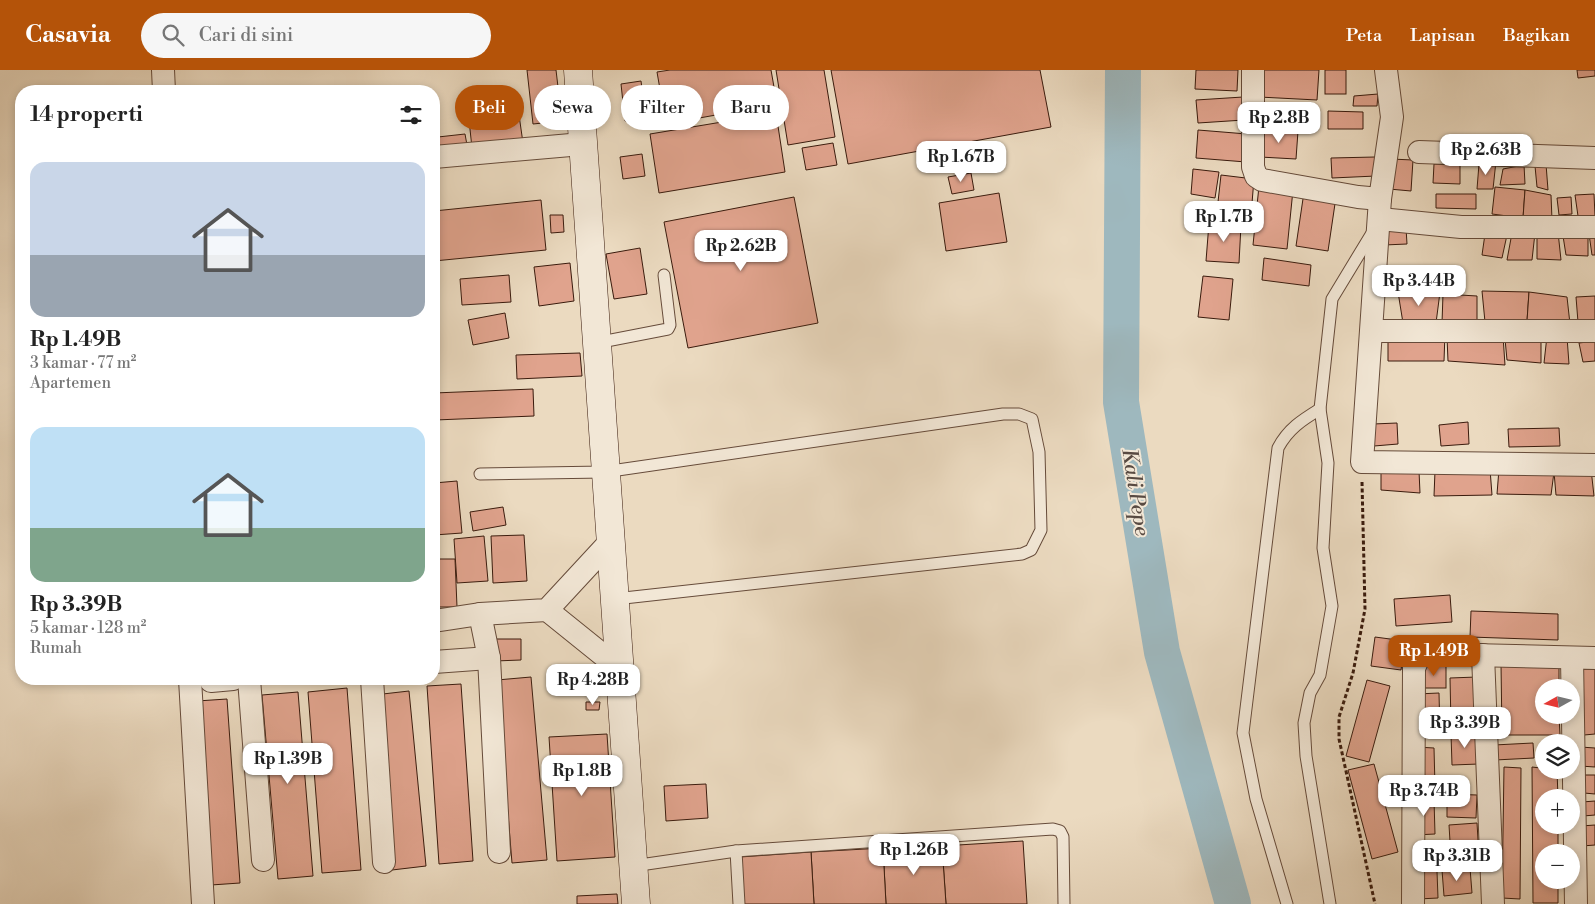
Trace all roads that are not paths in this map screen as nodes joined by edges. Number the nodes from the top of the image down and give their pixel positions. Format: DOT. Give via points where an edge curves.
graph roads {
  1 [pos="163,70"];
  2 [pos="578,70"];
  3 [pos="1253,70"];
  4 [pos="1386,70"];
  5 [pos="164,85"];
  6 [pos="582,144"];
  7 [pos="1419,152"];
  8 [pos="440,156"];
  9 [pos="1595,158"];
  10 [pos="1380,209"];
  11 [pos="1595,227"];
  12 [pos="664,275"];
  13 [pos="1372,331"];
  14 [pos="1595,331"];
  15 [pos="596,343"];
  16 [pos="1320,409"];
  17 [pos="1595,465"];
  18 [pos="604,472"];
  19 [pos="480,474"];
  20 [pos="609,543"];
  21 [pos="614,599"];
  22 [pos="547,610"];
  23 [pos="480,614"];
  24 [pos="440,620"];
  25 [pos="1484,655"];
  26 [pos="489,658"];
  27 [pos="1572,658"];
  28 [pos="1595,658"];
  29 [pos="440,662"];
  30 [pos="619,668"];
  31 [pos="211,685"];
  32 [pos="249,685"];
  33 [pos="372,685"];
  34 [pos="736,851"];
  35 [pos="499,852"];
  36 [pos="263,860"];
  37 [pos="384,862"];
  38 [pos="633,866"];
  39 [pos="203,904"];
  40 [pos="636,904"];
  41 [pos="739,904"];
  42 [pos="1064,904"];
  43 [pos="1287,904"];
  44 [pos="1330,904"];
  45 [pos="1413,904"];
  46 [pos="1493,904"];
  47 [pos="1576,904"];
  1 -- 5 [label="street"];
  2 -- 6 [label="main road"];
  3 -- 10 [label="street" via="1253,167 1256,176 1262,180 1358,198"];
  4 -- 10 [label="street" via="1392,117"];
  6 -- 8 [label="street"];
  6 -- 15 [label="main road"];
  7 -- 9 [label="street"];
  10 -- 11 [label="street" via="1461,226"];
  10 -- 13 [label="street"];
  10 -- 16 [label="lane" via="1354,266 1332,299"];
  12 -- 15 [label="lane" via="668,329"];
  13 -- 14 [label="street"];
  13 -- 17 [label="street" via="1362,462"];
  15 -- 18 [label="main road"];
  16 -- 43 [label="lane" via="1286,433 1278,448 1243,733 1256,799"];
  16 -- 44 [label="lane" via="1328,463 1323,548 1332,606 1320,675 1310,693 1304,723 1306,756"];
  18 -- 19 [label="lane"];
  18 -- 20 [label="main road"];
  18 -- 21 [label="lane" via="1003,414 1019,414 1032,420 1038,452 1041,530 1031,550 1022,554"];
  20 -- 21 [label="main road"];
  20 -- 22 [label="street"];
  21 -- 30 [label="main road"];
  22 -- 23 [label="street"];
  22 -- 30 [label="street"];
  23 -- 24 [label="street"];
  23 -- 26 [label="street"];
  25 -- 27 [label="street"];
  25 -- 45 [label="street" via="1428,654 1419,657 1414,668"];
  25 -- 46 [label="street"];
  26 -- 29 [label="street"];
  26 -- 35 [label="street"];
  27 -- 28 [label="street"];
  27 -- 47 [label="street"];
  30 -- 38 [label="main road"];
  31 -- 39 [label="street"];
  32 -- 36 [label="street"];
  33 -- 37 [label="street"];
  34 -- 38 [label="lane"];
  34 -- 41 [label="lane"];
  34 -- 42 [label="lane" via="1053,829 1060,831 1063,837"];
  38 -- 40 [label="main road"];
}
